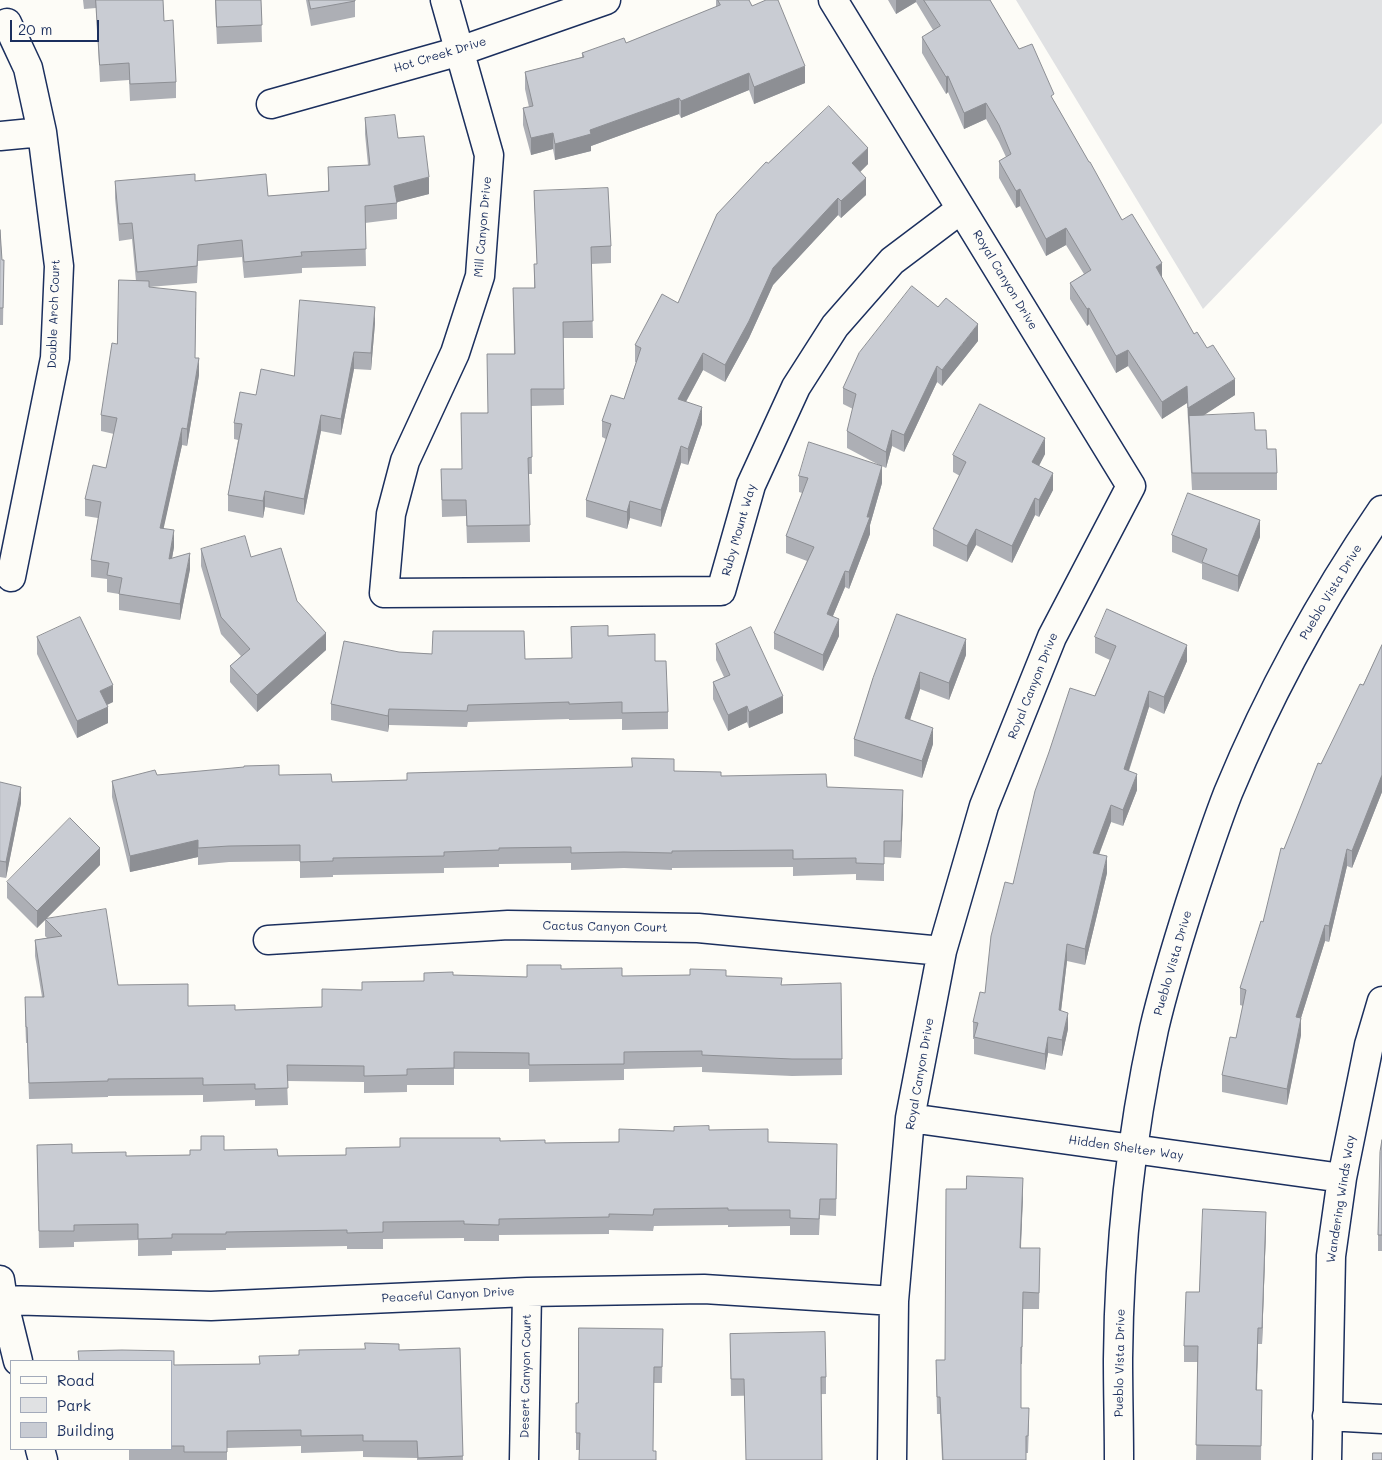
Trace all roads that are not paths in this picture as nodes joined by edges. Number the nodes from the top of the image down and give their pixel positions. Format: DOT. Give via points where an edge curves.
graph roads {
  1 [pos="445,0"];
  2 [pos="606,0"];
  3 [pos="833,0"];
  4 [pos="7,23"];
  5 [pos="460,51"];
  6 [pos="271,104"];
  7 [pos="42,132"];
  8 [pos="0,136"];
  9 [pos="961,209"];
  10 [pos="1382,510"];
  11 [pos="11,577"];
  12 [pos="384,593"];
  13 [pos="268,940"];
  14 [pos="942,951"];
  15 [pos="1382,1001"];
  16 [pos="910,1118"];
  17 [pos="1134,1148"];
  18 [pos="1342,1178"];
  19 [pos="1,1290"];
  20 [pos="527,1292"];
  21 [pos="894,1301"];
  22 [pos="18,1360"];
  23 [pos="1327,1416"];
  24 [pos="1382,1419"];
  25 [pos="524,1460"];
  26 [pos="892,1460"];
  27 [pos="1120,1460"];
  28 [pos="1326,1460"];
  1 -- 5 [label="street, Mill Canyon Drive"];
  2 -- 5 [label="street, Hot Creek Drive"];
  3 -- 9 [label="street, Royal Canyon Drive"];
  4 -- 7 [label="street, Double Arch Court" via="28,68"];
  5 -- 6 [label="street, Hot Creek Drive"];
  5 -- 12 [label="street, Mill Canyon Drive" via="489,155 480,276 456,353 405,461 391,514"];
  7 -- 8 [label="street"];
  7 -- 11 [label="street, Double Arch Court" via="58,266 55,358"];
  9 -- 12 [label="street, Ruby Mount Way" via="892,261 836,326 796,387 751,486 721,590"];
  9 -- 14 [label="street, Royal Canyon Drive" via="1131,486 1048,646 984,806"];
  10 -- 17 [label="street, Pueblo Vista Drive" via="1308,628 1263,714 1229,793 1171,964 1154,1029"];
  13 -- 14 [label="street, Cactus Canyon Court" via="508,925 698,928"];
  14 -- 16 [label="street, Royal Canyon Drive"];
  15 -- 18 [label="street, Wandering Winds Way" via="1368,1045"];
  16 -- 17 [label="street, Hidden Shelter Way"];
  16 -- 21 [label="street, Royal Canyon Drive"];
  17 -- 18 [label="street, Hidden Shelter Way"];
  17 -- 27 [label="street, Pueblo Vista Drive" via="1121,1293 1118,1360"];
  18 -- 23 [label="street, Wandering Winds Way" via="1331,1256"];
  19 -- 20 [label="street, Peaceful Canyon Drive" via="211,1306"];
  19 -- 22 [label="street"];
  20 -- 21 [label="street, Peaceful Canyon Drive" via="704,1289"];
  20 -- 25 [label="street, Desert Canyon Court"];
  21 -- 26 [label="street, Royal Canyon Drive"];
  23 -- 24 [label="street"];
  23 -- 28 [label="street, Wandering Winds Way"];
}
